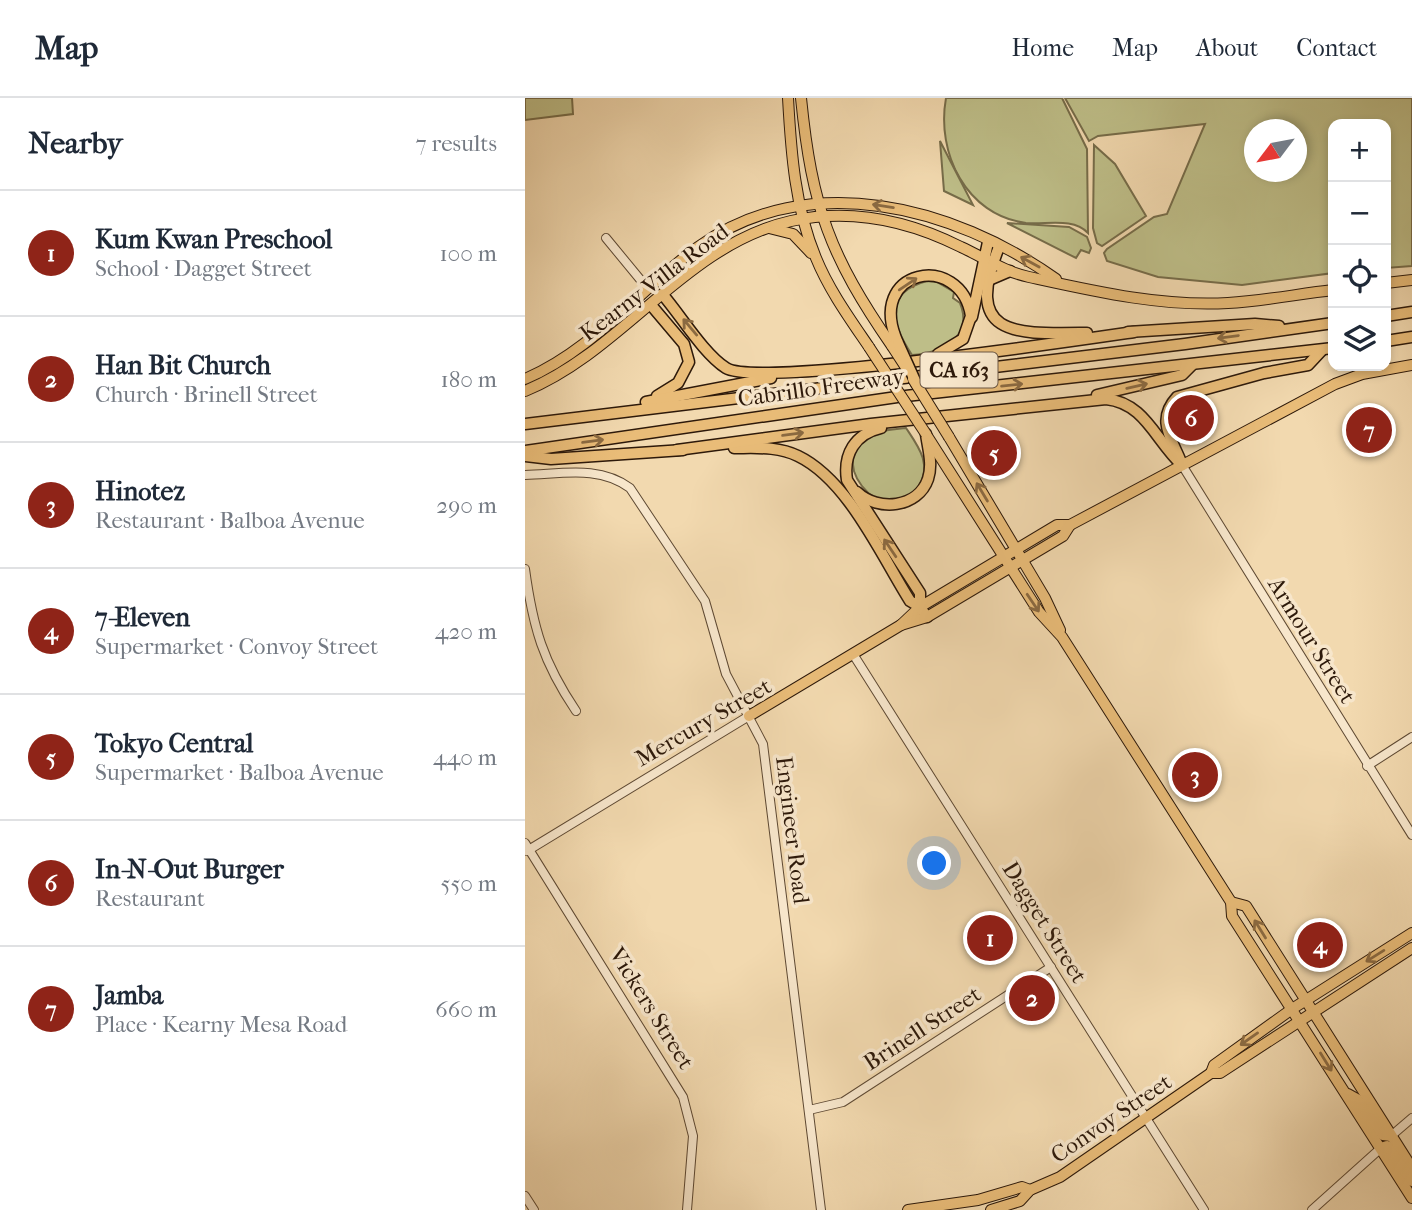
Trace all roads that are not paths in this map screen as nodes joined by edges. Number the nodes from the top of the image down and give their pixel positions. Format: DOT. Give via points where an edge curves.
graph roads {
  1 [pos="788,98"];
  2 [pos="795,98"];
  3 [pos="801,98"];
  4 [pos="804,121"];
  5 [pos="817,202"];
  6 [pos="800,204"];
  7 [pos="821,217"];
  8 [pos="803,219"];
  9 [pos="768,228"];
  10 [pos="606,238"];
  11 [pos="994,244"];
  12 [pos="816,259"];
  13 [pos="989,261"];
  14 [pos="1010,271"];
  15 [pos="989,280"];
  16 [pos="1412,280"];
  17 [pos="1059,281"];
  18 [pos="1391,282"];
  19 [pos="648,289"];
  20 [pos="1328,291"];
  21 [pos="663,295"];
  22 [pos="651,305"];
  23 [pos="1412,312"];
  24 [pos="1391,315"];
  25 [pos="971,320"];
  26 [pos="1328,324"];
  27 [pos="1296,327"];
  28 [pos="1135,332"];
  29 [pos="1412,337"];
  30 [pos="1391,340"];
  31 [pos="895,344"];
  32 [pos="1328,349"];
  33 [pos="575,351"];
  34 [pos="932,357"];
  35 [pos="1192,365"];
  36 [pos="1412,365"];
  37 [pos="546,368"];
  38 [pos="805,372"];
  39 [pos="555,376"];
  40 [pos="525,379"];
  41 [pos="917,385"];
  42 [pos="530,389"];
  43 [pos="643,402"];
  44 [pos="1047,404"];
  45 [pos="622,412"];
  46 [pos="918,421"];
  47 [pos="525,424"];
  48 [pos="926,434"];
  49 [pos="677,450"];
  50 [pos="525,454"];
  51 [pos="1182,465"];
  52 [pos="525,475"];
  53 [pos="847,480"];
  54 [pos="1070,525"];
  55 [pos="1015,548"];
  56 [pos="1002,556"];
  57 [pos="1021,558"];
  58 [pos="1008,566"];
  59 [pos="525,569"];
  60 [pos="920,607"];
  61 [pos="927,618"];
  62 [pos="901,625"];
  63 [pos="1062,637"];
  64 [pos="853,654"];
  65 [pos="576,711"];
  66 [pos="749,716"];
  67 [pos="1412,737"];
  68 [pos="1367,766"];
  69 [pos="1412,835"];
  70 [pos="526,848"];
  71 [pos="1231,902"];
  72 [pos="1412,933"];
  73 [pos="1412,948"];
  74 [pos="1051,967"];
  75 [pos="1306,1000"];
  76 [pos="1292,1009"];
  77 [pos="1313,1011"];
  78 [pos="1299,1020"];
  79 [pos="1211,1073"];
  80 [pos="1344,1092"];
  81 [pos="809,1110"];
  82 [pos="1146,1118"];
  83 [pos="1412,1118"];
  84 [pos="1391,1136"];
  85 [pos="1381,1148"];
  86 [pos="1412,1168"];
  87 [pos="1412,1181"];
  88 [pos="1026,1189"];
  89 [pos="525,1196"];
  90 [pos="1412,1198"];
  91 [pos="996,1209"];
  92 [pos="534,1210"];
  93 [pos="687,1210"];
  94 [pos="821,1210"];
  95 [pos="908,1210"];
  96 [pos="981,1210"];
  97 [pos="1204,1210"];
  98 [pos="1312,1210"];
  1 -- 6 [label="main road"];
  2 -- 4 [label="main road"];
  3 -- 4 [label="main road"];
  4 -- 5 [label="main road"];
  5 -- 6 [label="main road, Kearny Villa Road"];
  5 -- 7 [label="main road"];
  11 -- 5 [label="main road, Kearny Villa Road, one-way" via="912,211"];
  6 -- 8 [label="main road"];
  6 -- 19 [label="main road, Kearny Villa Road" via="743,222 711,239"];
  7 -- 8 [label="main road, Kearny Villa Road"];
  7 -- 13 [label="main road, Kearny Villa Road" via="871,217 908,225"];
  7 -- 31 [label="main road" via="850,283"];
  8 -- 9 [label="main road, Kearny Villa Road"];
  8 -- 12 [label="main road"];
  9 -- 12 [label="main road" via="793,234"];
  9 -- 21 [label="main road, Kearny Villa Road" via="723,250"];
  10 -- 19 [label="street"];
  11 -- 13 [label="highway"];
  17 -- 11 [label="main road, Kearny Villa Road, one-way"];
  12 -- 48 [label="main road, bridge"];
  13 -- 14 [label="main road, Kearny Villa Road"];
  13 -- 15 [label="highway"];
  13 -- 25 [label="highway"];
  14 -- 15 [label="highway"];
  14 -- 17 [label="main road, Kearny Villa Road"];
  15 -- 28 [label="highway" via="989,311 1013,331"];
  16 -- 18 [label="main road"];
  17 -- 20 [label="main road, Kearny Villa Road" via="1163,301 1227,303"];
  19 -- 21 [label="main road"];
  19 -- 22 [label="main road"];
  19 -- 33 [label="main road, Kearny Villa Road"];
  21 -- 22 [label="main road, Kearny Villa Road"];
  38 -- 21 [label="highway, one-way" via="738,373 726,368"];
  22 -- 39 [label="main road, Kearny Villa Road"];
  22 -- 43 [label="highway" via="684,344 689,362 678,383"];
  23 -- 24 [label="highway"];
  31 -- 25 [label="highway, one-way" via="889,319 891,303 902,286 918,277 938,276 955,284 965,296"];
  25 -- 34 [label="highway" via="963,339"];
  26 -- 27 [label="highway, Cabrillo Freeway / CA 163"];
  27 -- 28 [label="highway" via="1255,324"];
  27 -- 45 [label="highway, Cabrillo Freeway / CA 163, one-way"];
  28 -- 34 [label="highway"];
  29 -- 30 [label="highway"];
  31 -- 41 [label="highway, bridge"];
  32 -- 35 [label="highway, Cabrillo Freeway / CA 163"];
  32 -- 51 [label="highway" via="1308,365 1177,397 1164,419"];
  33 -- 37 [label="main road, Kearny Villa Road"];
  33 -- 39 [label="main road, Kearny Villa Road"];
  34 -- 38 [label="highway"];
  44 -- 35 [label="highway, one-way" via="1182,376"];
  50 -- 35 [label="highway, Cabrillo Freeway / CA 163, one-way" via="897,397"];
  36 -- 51 [label="main road, Mercury Street" via="1335,384"];
  37 -- 40 [label="main road, Kearny Villa Road"];
  37 -- 42 [label="main road"];
  38 -- 43 [label="highway"];
  39 -- 42 [label="main road, Kearny Villa Road"];
  55 -- 41 [label="main road, one-way, bridge"];
  43 -- 45 [label="highway"];
  44 -- 46 [label="highway"];
  44 -- 51 [label="highway" via="1106,399 1131,405"];
  45 -- 47 [label="highway, Cabrillo Freeway / CA 163"];
  49 -- 46 [label="highway, one-way"];
  46 -- 53 [label="highway" via="872,430 860,437 848,454"];
  48 -- 53 [label="highway" via="931,465 927,482 905,503 872,502"];
  48 -- 56 [label="main road"];
  49 -- 50 [label="highway" via="551,459"];
  49 -- 60 [label="highway" via="768,447 796,454 815,466 832,479 910,601"];
  51 -- 54 [label="main road, Mercury Street"];
  51 -- 68 [label="street, Armour Street"];
  52 -- 66 [label="street, Engineer Road" via="598,472 614,476 630,488 705,601 726,674"];
  60 -- 53 [label="highway, one-way" via="920,593"];
  54 -- 55 [label="main road, Mercury Street" via="1056,525"];
  54 -- 57 [label="main road, Mercury Street" via="1063,536"];
  55 -- 56 [label="main road, Mercury Street"];
  55 -- 57 [label="main road"];
  56 -- 58 [label="main road"];
  56 -- 60 [label="main road, Mercury Street"];
  57 -- 58 [label="main road, Mercury Street"];
  57 -- 63 [label="main road"];
  58 -- 61 [label="main road, Mercury Street"];
  58 -- 63 [label="main road, one-way"];
  59 -- 65 [label="street" via="538,643"];
  60 -- 61 [label="highway"];
  60 -- 62 [label="main road, Mercury Street"];
  61 -- 62 [label="main road, Mercury Street"];
  62 -- 64 [label="main road, Mercury Street"];
  63 -- 71 [label="main road"];
  64 -- 66 [label="main road, Mercury Street"];
  64 -- 74 [label="street, Dagget Street"];
  66 -- 70 [label="street, Mercury Street"];
  66 -- 81 [label="street, Engineer Road" via="763,744"];
  67 -- 68 [label="street"];
  68 -- 69 [label="street, Armour Street"];
  70 -- 93 [label="street, Vickers Street" via="683,1097 693,1136"];
  75 -- 71 [label="main road, one-way" via="1246,906"];
  71 -- 76 [label="main road" via="1231,916"];
  72 -- 75 [label="main road, Convoy Street, one-way"];
  73 -- 77 [label="main road, Convoy Street"];
  74 -- 81 [label="street, Brinell Street" via="843,1102"];
  74 -- 82 [label="street, Dagget Street"];
  75 -- 76 [label="main road, Convoy Street"];
  75 -- 77 [label="main road"];
  76 -- 78 [label="main road"];
  76 -- 79 [label="main road, Convoy Street, one-way" via="1214,1065"];
  77 -- 78 [label="main road, Convoy Street"];
  77 -- 84 [label="main road"];
  78 -- 79 [label="main road, Convoy Street" via="1220,1073"];
  78 -- 80 [label="main road, one-way"];
  79 -- 82 [label="main road, Convoy Street"];
  80 -- 84 [label="main road" via="1357,1099 1383,1135"];
  80 -- 85 [label="main road"];
  81 -- 94 [label="street, Engineer Road"];
  82 -- 88 [label="main road, Convoy Street" via="1060,1177"];
  82 -- 97 [label="street, Dagget Street"];
  83 -- 84 [label="street"];
  84 -- 86 [label="main road"];
  85 -- 87 [label="main road" via="1392,1150"];
  85 -- 90 [label="main road"];
  85 -- 98 [label="street"];
  88 -- 91 [label="main road, Convoy Street" via="1020,1201"];
  88 -- 95 [label="main road, Convoy Street"];
  88 -- 96 [label="main road" via="985,1204"];
  89 -- 92 [label="street"];
}
